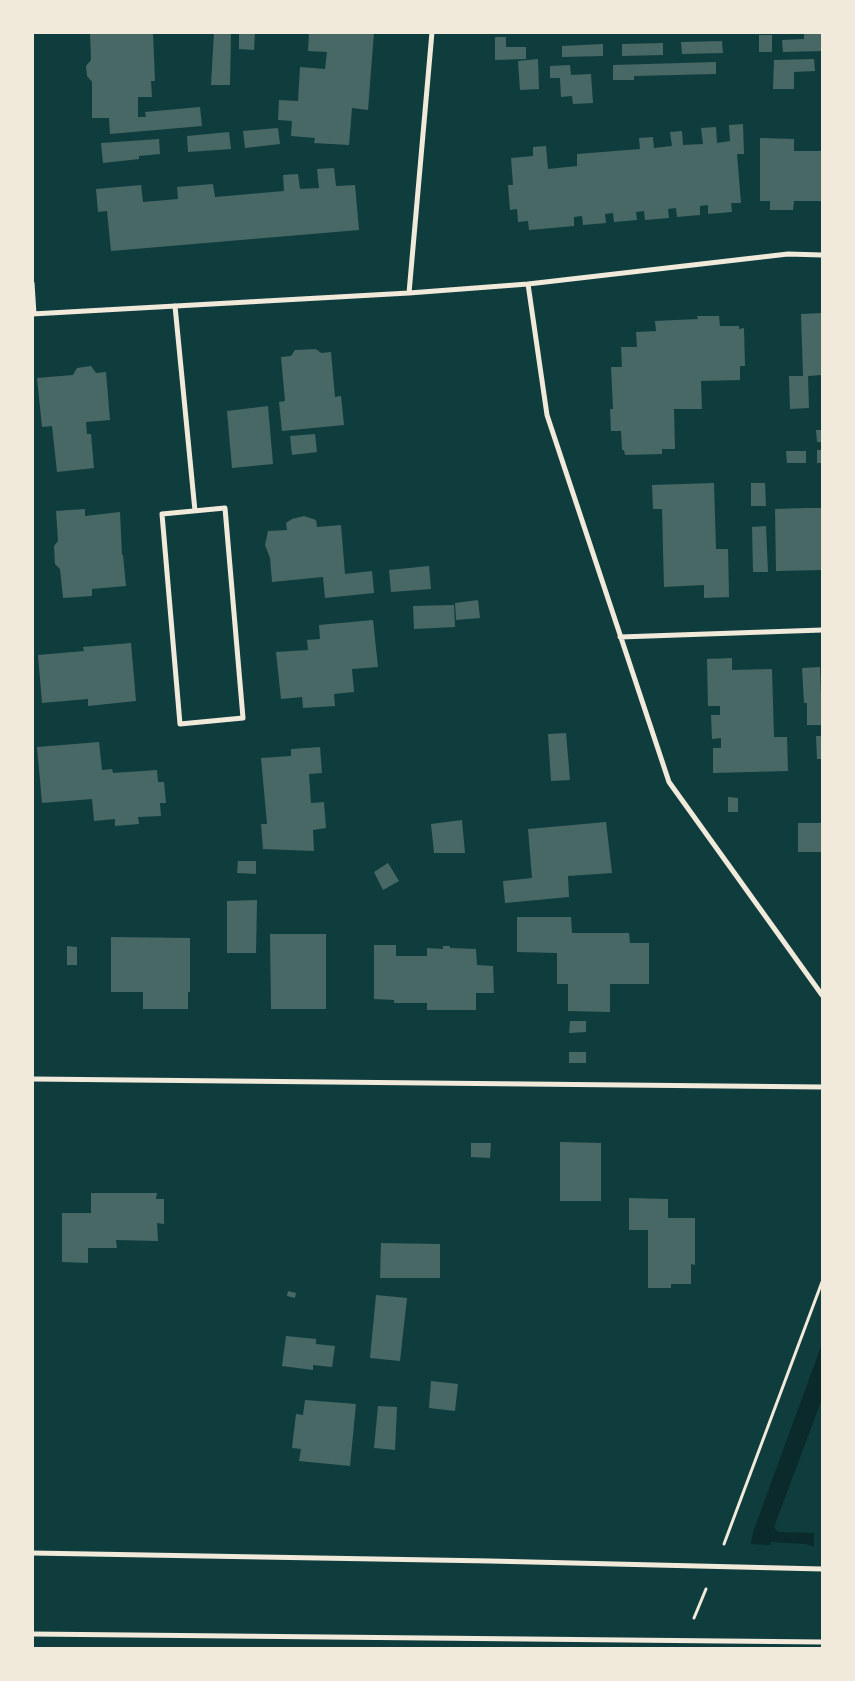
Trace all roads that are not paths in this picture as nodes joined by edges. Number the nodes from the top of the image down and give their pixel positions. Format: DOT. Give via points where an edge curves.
graph roads {
  1 [pos="432,32"];
  2 [pos="822,255"];
  3 [pos="32,283"];
  4 [pos="528,284"];
  5 [pos="409,293"];
  6 [pos="174,306"];
  7 [pos="33,314"];
  8 [pos="195,511"];
  9 [pos="822,630"];
  10 [pos="620,637"];
  11 [pos="822,995"];
  12 [pos="32,1079"];
  13 [pos="822,1087"];
  14 [pos="32,1553"];
  15 [pos="822,1569"];
  16 [pos="32,1634"];
  17 [pos="822,1642"];
  1 -- 5 [label="street"];
  2 -- 4 [label="street" via="788,254"];
  3 -- 7 [label="street"];
  4 -- 5 [label="street"];
  4 -- 10 [label="street" via="547,415"];
  5 -- 6 [label="street"];
  6 -- 7 [label="street"];
  6 -- 8 [label="street"];
  8 -- 8 [label="street" via="162,514 180,724 243,718 225,508"];
  9 -- 10 [label="street"];
  10 -- 11 [label="street" via="669,782"];
  12 -- 13 [label="street"];
  14 -- 15 [label="street"];
  16 -- 17 [label="street"];
}
